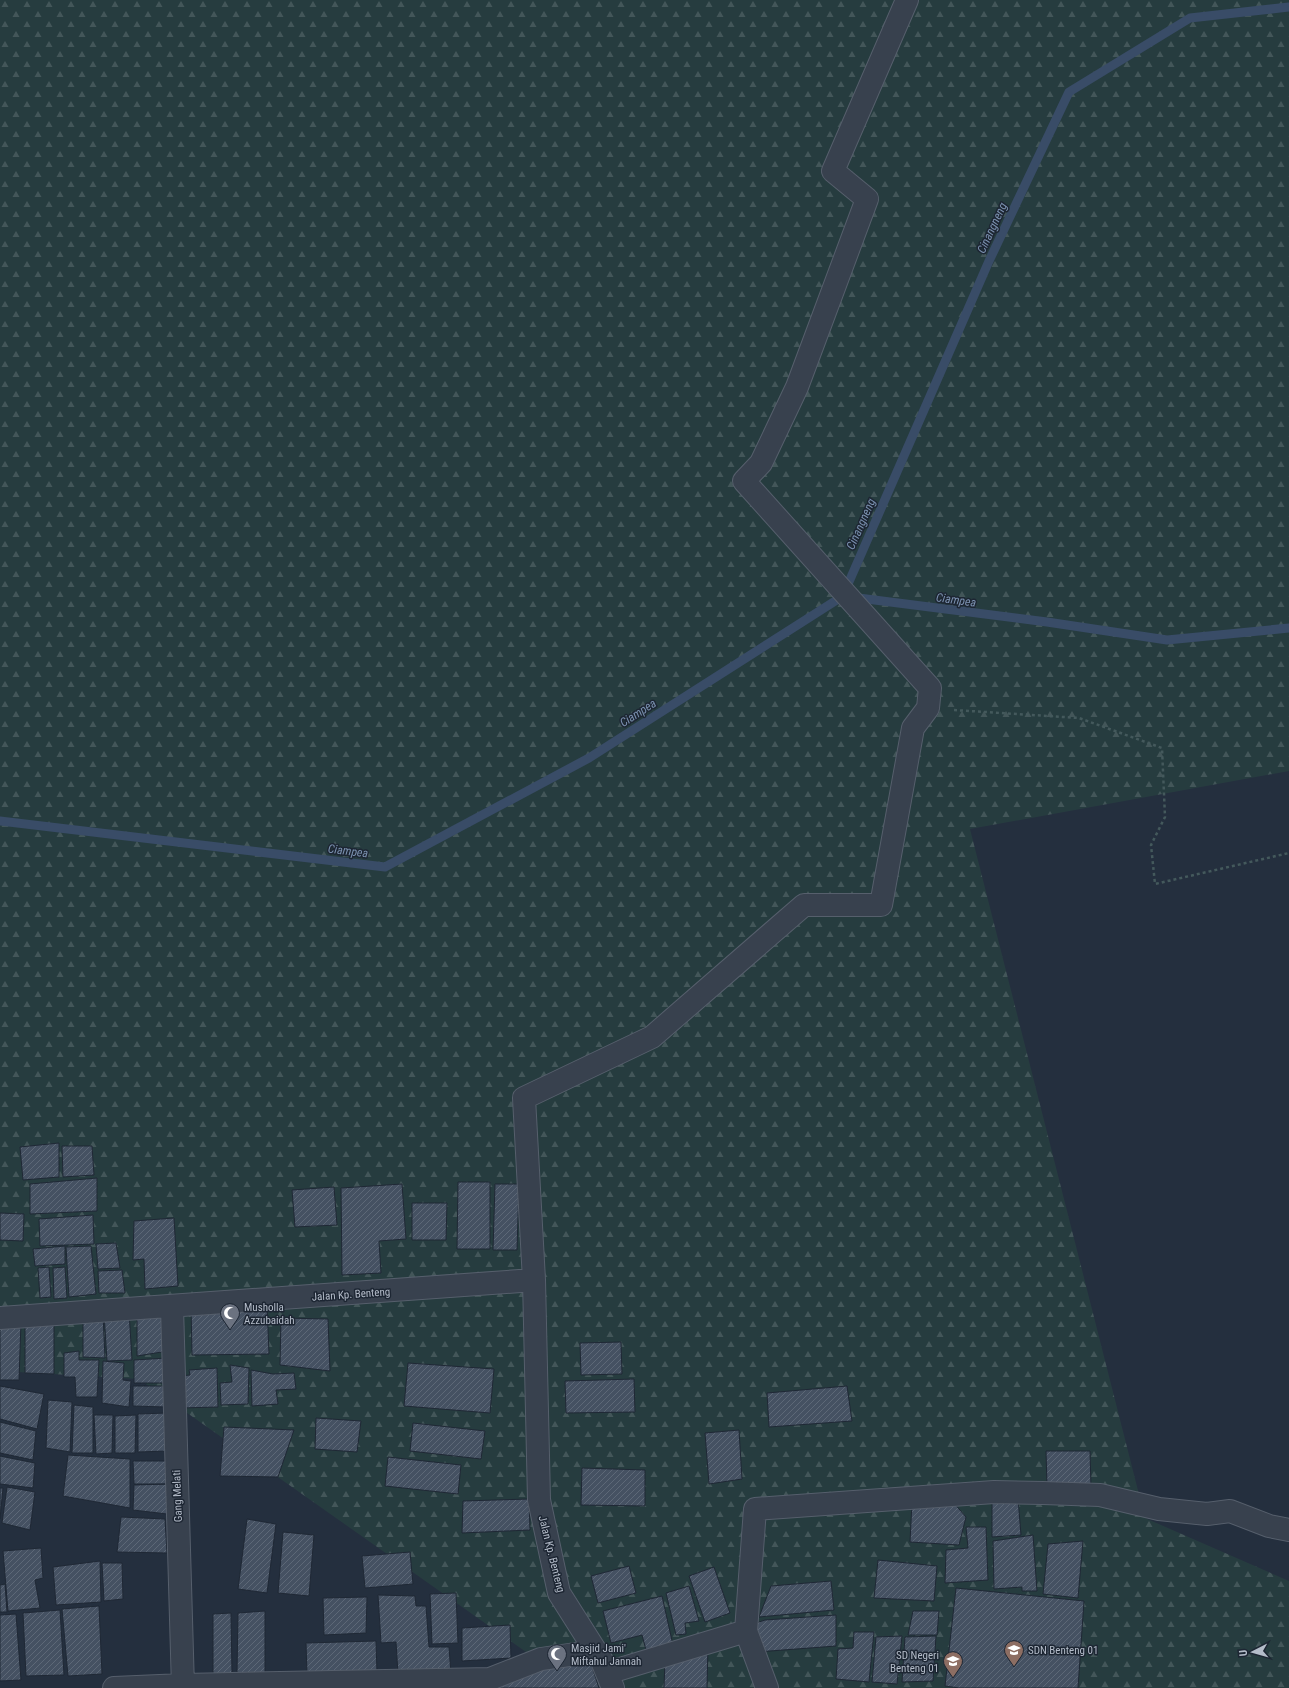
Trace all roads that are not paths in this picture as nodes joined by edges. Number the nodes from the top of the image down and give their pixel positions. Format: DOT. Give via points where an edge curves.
graph roads {
  1 [pos="907,0"];
  2 [pos="534,1280"];
  3 [pos="172,1307"];
  4 [pos="0,1318"];
  5 [pos="1289,1530"];
  6 [pos="746,1631"];
  7 [pos="596,1651"];
  8 [pos="610,1680"];
  9 [pos="490,1684"];
  10 [pos="183,1686"];
  11 [pos="114,1688"];
  12 [pos="767,1688"];
  1 -- 2 [label="street, Jalan Kp. Benteng" via="833,171 867,199 797,387 761,463 744,481 929,698 913,728 881,905 804,905 652,1037 524,1098"];
  2 -- 3 [label="street, Jalan Kp. Benteng"];
  2 -- 7 [label="street, Jalan Kp. Benteng" via="539,1500 560,1593"];
  3 -- 4 [label="street, Jalan Kp. Benteng"];
  3 -- 10 [label="street, Gang Melati"];
  5 -- 6 [label="street" via="1269,1526 1230,1511 1207,1514 1166,1510 1100,1495 994,1492 754,1509"];
  6 -- 8 [label="street"];
  6 -- 12 [label="street"];
  7 -- 8 [label="street, Jalan Kp. Benteng"];
  7 -- 9 [label="street" via="541,1659"];
  9 -- 10 [label="street"];
  10 -- 11 [label="street"];
}
